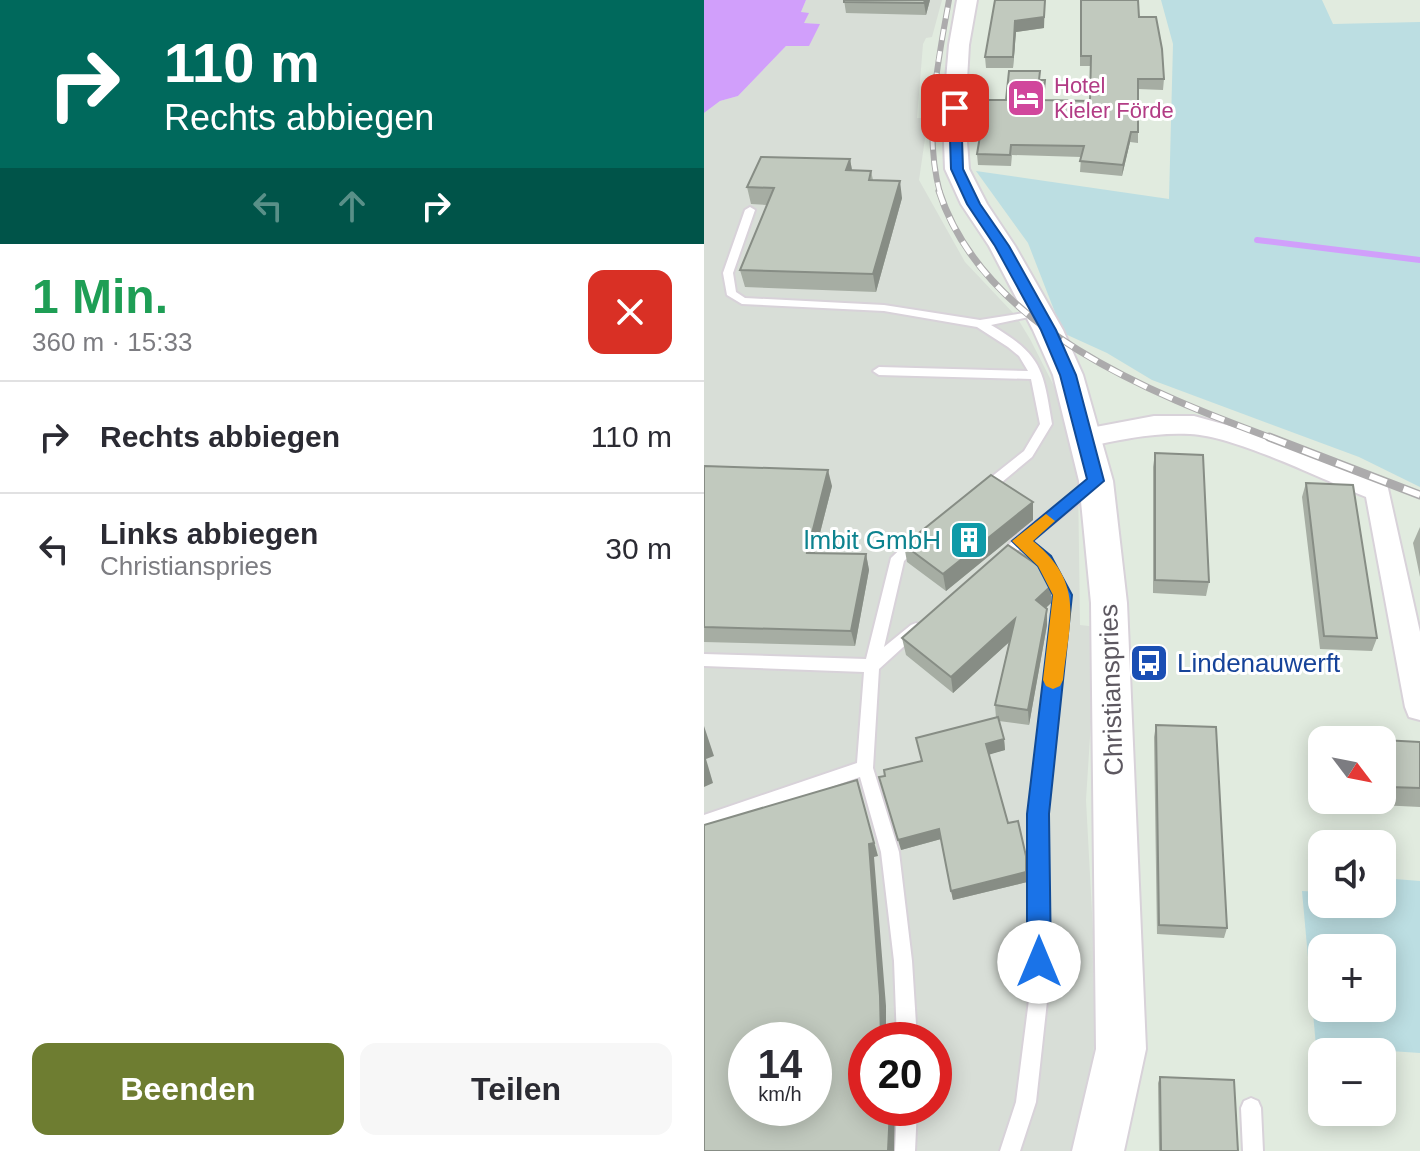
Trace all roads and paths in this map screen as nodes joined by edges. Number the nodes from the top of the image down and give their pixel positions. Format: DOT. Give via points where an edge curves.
graph roads {
  1 [pos="967,0"];
  2 [pos="750,210"];
  3 [pos="1039,312"];
  4 [pos="980,324"];
  5 [pos="879,371"];
  6 [pos="1038,375"];
  7 [pos="1085,438"];
  8 [pos="1096,481"];
  9 [pos="969,501"];
  10 [pos="933,530"];
  11 [pos="1020,541"];
  12 [pos="1001,556"];
  13 [pos="931,616"];
  14 [pos="704,660"];
  15 [pos="872,666"];
  16 [pos="1420,707"];
  17 [pos="865,768"];
  18 [pos="704,823"];
  19 [pos="906,1022"];
  20 [pos="1251,1108"];
  21 [pos="906,1126"];
  22 [pos="905,1151"];
  23 [pos="1010,1151"];
  24 [pos="1098,1151"];
  25 [pos="1253,1151"];
  1 -- 3 [label="street, Christianspries" via="959,45 957,169"];
  2 -- 4 [label="lane" via="728,273 731,293 742,301 884,308"];
  3 -- 4 [label="lane"];
  3 -- 7 [label="street, Christianspries" via="1068,375"];
  4 -- 6 [label="lane" via="1018,345"];
  5 -- 6 [label="lane"];
  6 -- 9 [label="lane" via="1046,424 1028,454"];
  7 -- 8 [label="street, Christianspries"];
  7 -- 16 [label="street" via="1154,425 1194,425 1252,441 1378,491"];
  8 -- 11 [label="lane"];
  8 -- 24 [label="street, Christianspries" via="1109,603 1121,1049"];
  10 -- 15 [label="lane" via="898,558"];
  11 -- 12 [label="lane"];
  11 -- 23 [label="lane" via="1045,561 1062,595 1038,814 1039,992 1026,1102"];
  13 -- 15 [label="lane"];
  14 -- 15 [label="lane"];
  15 -- 17 [label="lane"];
  17 -- 18 [label="lane"];
  17 -- 19 [label="lane" via="890,852"];
  20 -- 25 [label="lane"];
  21 -- 22 [label="lane"];
}
